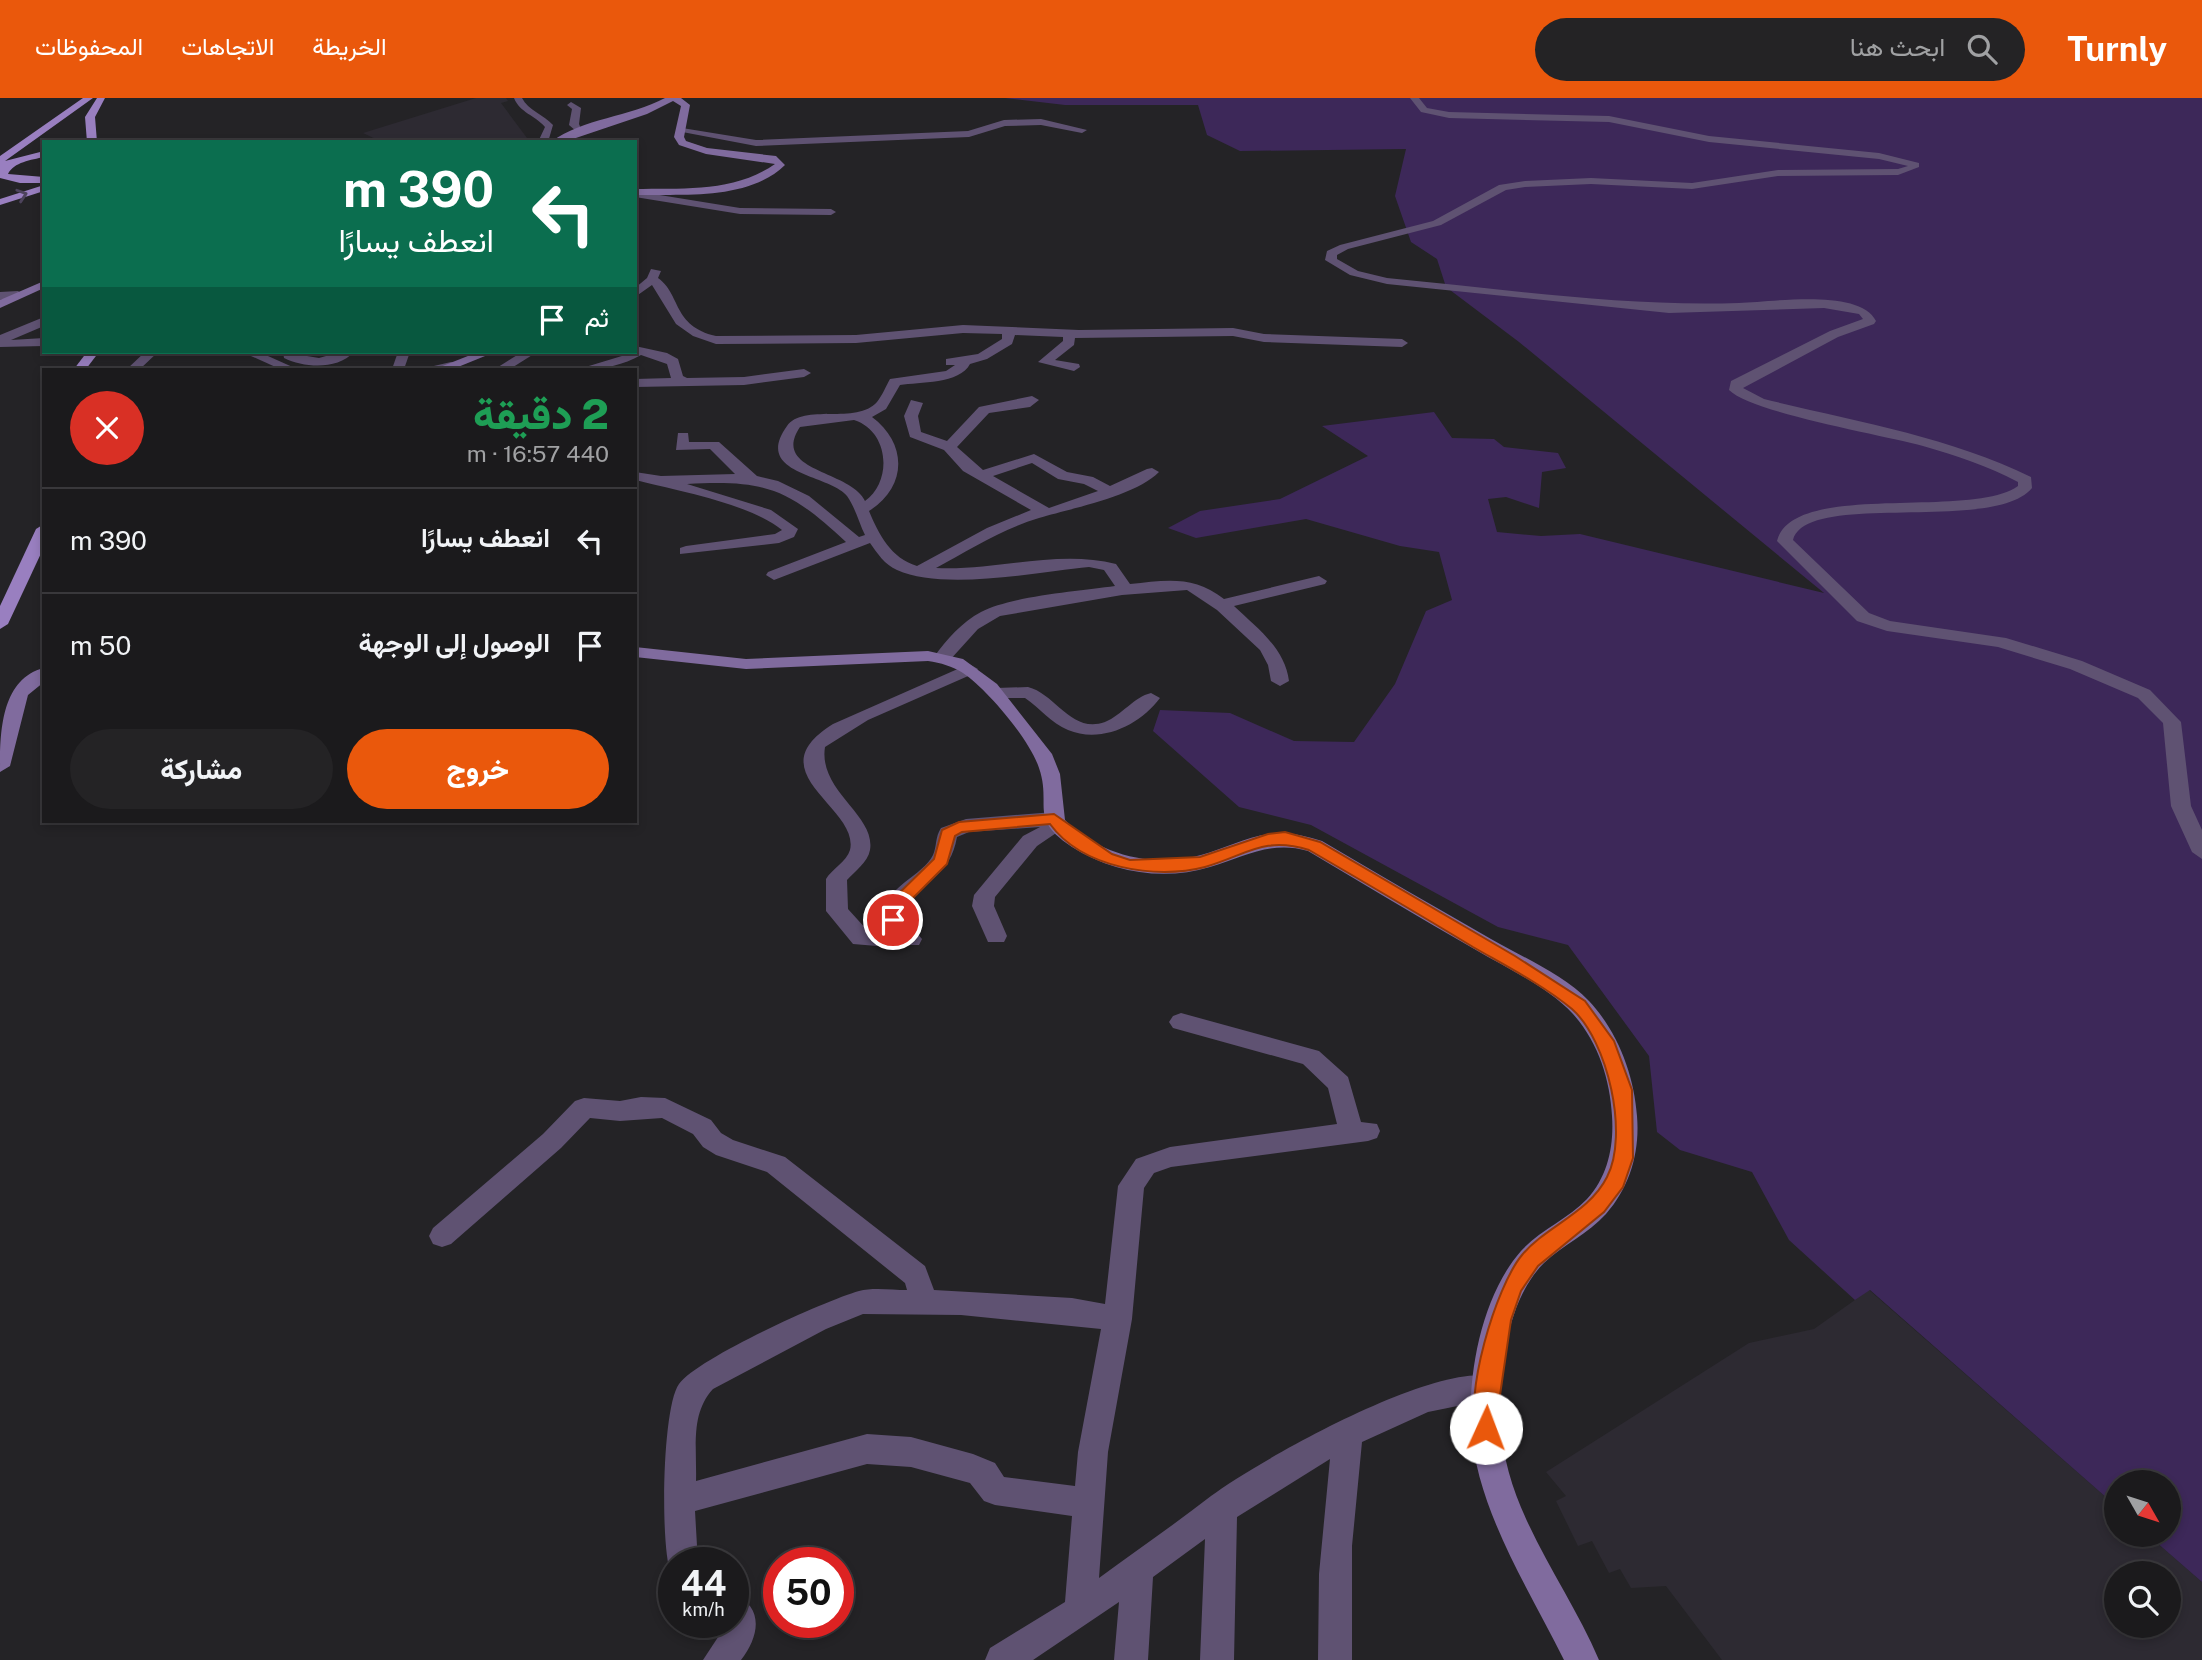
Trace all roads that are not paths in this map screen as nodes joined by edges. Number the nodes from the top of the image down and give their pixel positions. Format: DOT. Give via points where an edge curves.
graph roads {
  1 [pos="89,98"];
  2 [pos="100,98"];
  3 [pos="519,98"];
  4 [pos="673,98"];
  5 [pos="1414,98"];
  6 [pos="571,105"];
  7 [pos="579,129"];
  8 [pos="1082,130"];
  9 [pos="682,131"];
  10 [pos="92,140"];
  11 [pos="544,140"];
  12 [pos="560,140"];
  13 [pos="42,155"];
  14 [pos="1,165"];
  15 [pos="42,180"];
  16 [pos="42,189"];
  17 [pos="637,193"];
  18 [pos="637,193"];
  19 [pos="0,202"];
  20 [pos="831,212"];
  21 [pos="42,285"];
  22 [pos="637,292"];
  23 [pos="18,295"];
  24 [pos="0,296"];
  25 [pos="0,303"];
  26 [pos="42,322"];
  27 [pos="1009,330"];
  28 [pos="1068,334"];
  29 [pos="0,342"];
  30 [pos="42,342"];
  31 [pos="1402,343"];
  32 [pos="637,350"];
  33 [pos="91,354"];
  34 [pos="150,354"];
  35 [pos="252,354"];
  36 [pos="291,354"];
  37 [pos="345,354"];
  38 [pos="484,354"];
  39 [pos="527,354"];
  40 [pos="631,354"];
  41 [pos="964,361"];
  42 [pos="942,362"];
  43 [pos="1073,367"];
  44 [pos="81,368"];
  45 [pos="134,368"];
  46 [pos="288,368"];
  47 [pos="446,368"];
  48 [pos="503,368"];
  49 [pos="589,368"];
  50 [pos="804,373"];
  51 [pos="685,382"];
  52 [pos="637,383"];
  53 [pos="1032,400"];
  54 [pos="916,403"];
  55 [pos="862,417"];
  56 [pos="915,434"];
  57 [pos="683,436"];
  58 [pos="884,438"];
  59 [pos="949,447"];
  60 [pos="1152,472"];
  61 [pos="637,476"];
  62 [pos="981,476"];
  63 [pos="751,478"];
  64 [pos="667,481"];
  65 [pos="1109,491"];
  66 [pos="861,510"];
  67 [pos="1042,512"];
  68 [pos="42,533"];
  69 [pos="873,537"];
  70 [pos="856,543"];
  71 [pos="685,551"];
  72 [pos="919,571"];
  73 [pos="774,575"];
  74 [pos="1319,581"];
  75 [pos="1127,591"];
  76 [pos="1219,605"];
  77 [pos="0,624"];
  78 [pos="637,652"];
  79 [pos="943,657"];
  80 [pos="969,670"];
  81 [pos="42,674"];
  82 [pos="1280,681"];
  83 [pos="996,693"];
  84 [pos="1152,698"];
  85 [pos="0,766"];
  86 [pos="1056,822"];
  87 [pos="2202,852"];
  88 [pos="996,936"];
  89 [pos="1181,1022"];
  90 [pos="442,1236"];
  91 [pos="919,1303"];
  92 [pos="1118,1319"];
  93 [pos="1487,1388"];
  94 [pos="1348,1433"];
  95 [pos="681,1500"];
  96 [pos="1089,1503"];
  97 [pos="1222,1507"];
  98 [pos="679,1547"];
  99 [pos="1138,1569"];
  100 [pos="1080,1611"];
  101 [pos="735,1638"];
  102 [pos="720,1660"];
  103 [pos="1002,1660"];
  104 [pos="1131,1660"];
  105 [pos="1217,1660"];
  106 [pos="1335,1660"];
  107 [pos="1583,1660"];
  1 -- 14 [label="main road"];
  2 -- 10 [label="main road" via="90,117"];
  3 -- 11 [label="street" via="522,107 550,127"];
  4 -- 7 [label="main road" via="636,116"];
  4 -- 9 [label="main road" via="686,105"];
  5 -- 87 [label="street" via="1424,110 1450,115 1609,118 1709,139 1879,156 1916,165 1898,172 1778,173 1692,186 1591,181 1503,187 1437,223 1344,247 1330,257 1342,268 1387,281 1609,304 1677,309 1824,304 1863,310 1870,321 1747,377 1736,384 1736,390 1759,402 1977,457 2026,480 2025,488 1977,504 1876,508 1807,519 1797,522 1785,541 1863,617 1887,626 2000,642 2076,665 2144,694 2172,722 2181,806"];
  6 -- 7 [label="street" via="577,107 574,125"];
  7 -- 12 [label="main road"];
  8 -- 9 [label="street" via="1041,122 1004,122 969,134 756,144"];
  9 -- 17 [label="main road" via="682,143 694,148 769,157 780,165 760,178 734,186"];
  13 -- 14 [label="main road"];
  14 -- 15 [label="main road" via="20,180"];
  19 -- 16 [label="main road, one-way"];
  18 -- 20 [label="street" via="740,211"];
  21 -- 23 [label="main road"];
  22 -- 27 [label="street" via="654,275 675,315 710,339 856,339 942,330"];
  23 -- 24 [label="street"];
  23 -- 25 [label="main road"];
  26 -- 29 [label="street"];
  27 -- 28 [label="street"];
  27 -- 41 [label="street" via="1009,341 992,354"];
  28 -- 31 [label="street" via="1228,332 1264,338"];
  28 -- 43 [label="street" via="1070,342 1044,362"];
  29 -- 30 [label="street"];
  32 -- 51 [label="street" via="668,357 677,378"];
  33 -- 44 [label="main road"];
  34 -- 45 [label="street"];
  35 -- 46 [label="street"];
  36 -- 37 [label="street" via="329,361"];
  38 -- 47 [label="main road"];
  39 -- 48 [label="street"];
  40 -- 49 [label="street"];
  41 -- 42 [label="street"];
  41 -- 55 [label="street" via="962,368 950,374 895,382 881,407"];
  50 -- 51 [label="street"];
  51 -- 52 [label="street"];
  53 -- 59 [label="street" via="984,410"];
  54 -- 56 [label="street" via="911,416"];
  55 -- 58 [label="street"];
  55 -- 66 [label="street" via="808,419 795,424 786,452 799,466 853,492"];
  56 -- 58 [label="street"];
  56 -- 59 [label="street"];
  57 -- 63 [label="street" via="681,447 714,445"];
  58 -- 66 [label="street" via="890,452 888,483"];
  59 -- 62 [label="street"];
  60 -- 65 [label="street"];
  61 -- 64 [label="street"];
  62 -- 65 [label="street" via="1034,458 1063,476 1088,480"];
  62 -- 67 [label="street"];
  63 -- 64 [label="street"];
  63 -- 70 [label="street" via="790,488"];
  64 -- 71 [label="street" via="683,490 769,513 790,529 779,538"];
  65 -- 67 [label="street" via="1060,511"];
  66 -- 69 [label="street"];
  67 -- 72 [label="street" via="992,531"];
  68 -- 77 [label="main road"];
  69 -- 70 [label="street"];
  69 -- 72 [label="street" via="899,565"];
  70 -- 73 [label="street"];
  72 -- 75 [label="street" via="1089,562 1110,567"];
  74 -- 76 [label="street"];
  75 -- 76 [label="street" via="1186,584"];
  75 -- 79 [label="street" via="994,612 969,627"];
  76 -- 82 [label="street" via="1271,650 1279,664"];
  78 -- 79 [label="main road" via="746,664"];
  79 -- 80 [label="main road"];
  80 -- 83 [label="main road"];
  80 -- 86 [label="street" via="893,700 826,734 814,749 813,766 861,847 836,879 838,911 861,939 904,933 893,920 896,906 941,861 952,830"];
  81 -- 85 [label="main road" via="19,693"];
  83 -- 84 [label="street" via="1028,692 1066,723 1086,729 1117,725"];
  83 -- 86 [label="main road" via="1048,765 1053,782 1051,813"];
  86 -- 88 [label="street" via="1030,841 985,895 984,906"];
  86 -- 93 [label="main road" via="1106,858 1130,865 1201,862 1268,839 1315,846 1556,989 1594,1024 1623,1090 1623,1158 1616,1182 1597,1206 1530,1260 1512,1287 1500,1320"];
  89 -- 92 [label="street" via="1311,1057 1339,1084 1359,1131 1212,1149 1145,1166 1131,1186"];
  90 -- 91 [label="street" via="584,1108 620,1111 655,1106 702,1127 725,1148 782,1168 915,1275 921,1288"];
  91 -- 92 [label="street" via="1072,1311"];
  91 -- 95 [label="street" via="878,1301 845,1308 703,1379 684,1404"];
  92 -- 96 [label="street"];
  93 -- 94 [label="street" via="1432,1395"];
  93 -- 107 [label="main road" via="1486,1428 1506,1506"];
  94 -- 97 [label="street"];
  94 -- 106 [label="street" via="1334,1574"];
  95 -- 96 [label="street" via="849,1452 885,1449 929,1455 973,1469 1002,1492"];
  95 -- 98 [label="street"];
  96 -- 100 [label="street"];
  97 -- 99 [label="street"];
  97 -- 105 [label="street"];
  99 -- 100 [label="street"];
  99 -- 104 [label="street"];
  100 -- 103 [label="street"];
  101 -- 102 [label="street"];
}
